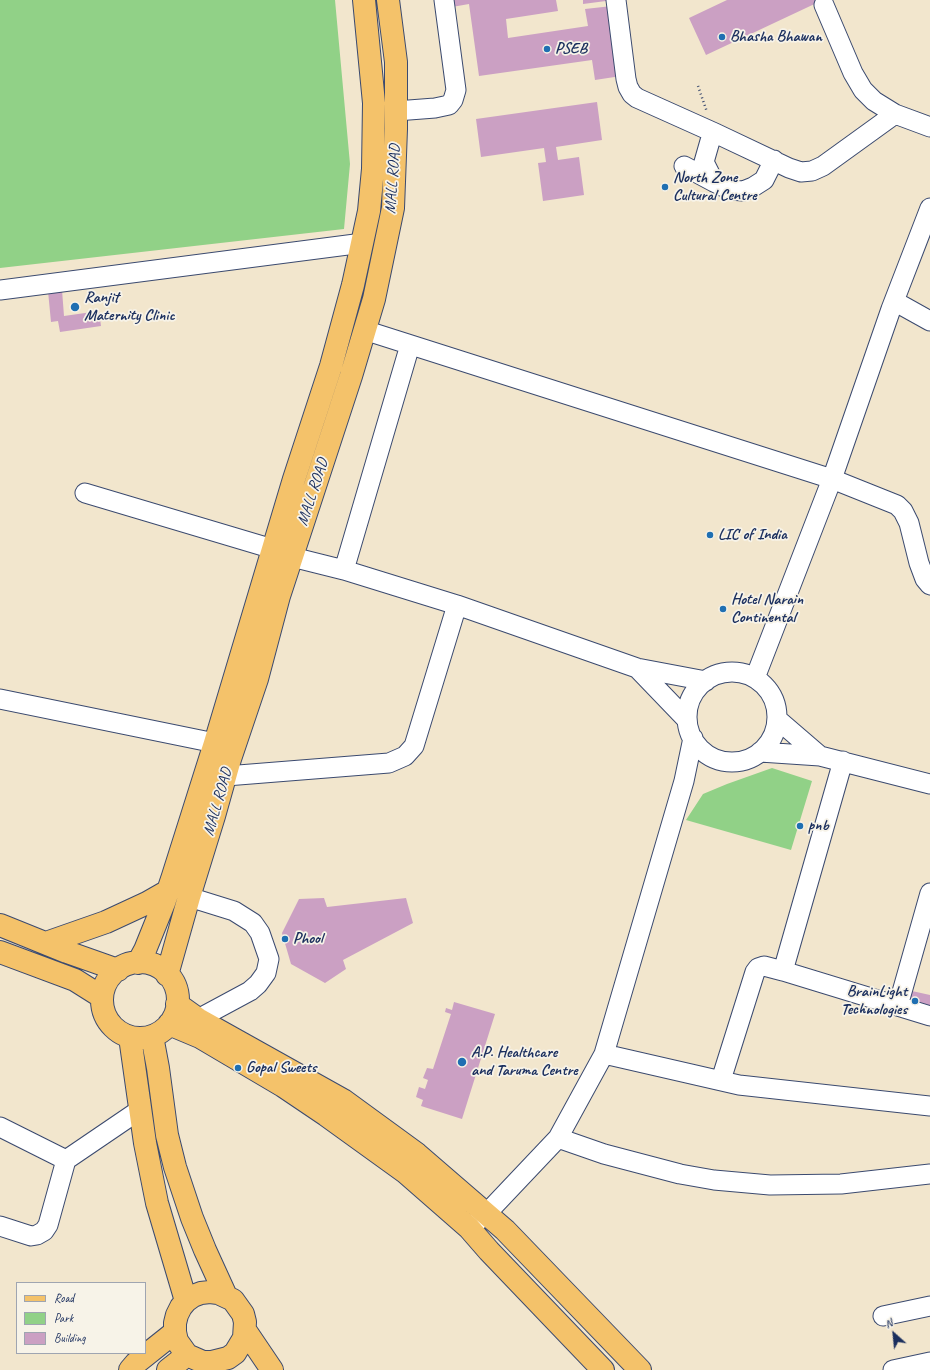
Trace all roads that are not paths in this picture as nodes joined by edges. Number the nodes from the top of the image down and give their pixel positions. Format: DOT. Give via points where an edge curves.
graph roads {
  1 [pos="364,0"];
  2 [pos="388,0"];
  3 [pos="444,0"];
  4 [pos="616,0"];
  5 [pos="824,5"];
  6 [pos="396,111"];
  7 [pos="895,114"];
  8 [pos="930,126"];
  9 [pos="715,133"];
  10 [pos="774,160"];
  11 [pos="684,166"];
  12 [pos="714,182"];
  13 [pos="928,219"];
  14 [pos="363,243"];
  15 [pos="0,290"];
  16 [pos="894,301"];
  17 [pos="930,321"];
  18 [pos="364,330"];
  19 [pos="410,345"];
  20 [pos="832,480"];
  21 [pos="85,493"];
  22 [pos="283,553"];
  23 [pos="344,570"];
  24 [pos="930,585"];
  25 [pos="457,605"];
  26 [pos="637,668"];
  27 [pos="755,678"];
  28 [pos="706,680"];
  29 [pos="0,699"];
  30 [pos="777,719"];
  31 [pos="687,720"];
  32 [pos="693,738"];
  33 [pos="215,743"];
  34 [pos="760,752"];
  35 [pos="710,756"];
  36 [pos="820,756"];
  37 [pos="843,761"];
  38 [pos="226,776"];
  39 [pos="684,781"];
  40 [pos="930,784"];
  41 [pos="930,893"];
  42 [pos="179,894"];
  43 [pos="0,925"];
  44 [pos="46,943"];
  45 [pos="0,952"];
  46 [pos="138,963"];
  47 [pos="118,970"];
  48 [pos="783,971"];
  49 [pos="167,975"];
  50 [pos="102,997"];
  51 [pos="898,1006"];
  52 [pos="173,1014"];
  53 [pos="930,1016"];
  54 [pos="198,1019"];
  55 [pos="152,1036"];
  56 [pos="130,1037"];
  57 [pos="604,1054"];
  58 [pos="721,1080"];
  59 [pos="930,1106"];
  60 [pos="140,1109"];
  61 [pos="0,1127"];
  62 [pos="558,1138"];
  63 [pos="66,1160"];
  64 [pos="930,1174"];
  65 [pos="487,1213"];
  66 [pos="0,1228"];
  67 [pos="469,1228"];
  68 [pos="226,1296"];
  69 [pos="186,1301"];
  70 [pos="930,1306"];
  71 [pos="883,1316"];
  72 [pos="245,1330"];
  73 [pos="175,1332"];
  74 [pos="187,1355"];
  75 [pos="930,1362"];
  76 [pos="235,1363"];
  77 [pos="130,1368"];
  78 [pos="168,1370"];
  79 [pos="272,1370"];
  80 [pos="603,1370"];
  81 [pos="640,1370"];
  82 [pos="893,1370"];
  1 -- 14 [label="main road, MALL ROAD" via="374,103 373,169"];
  2 -- 6 [label="main road, MALL ROAD" via="396,62"];
  3 -- 6 [label="street" via="456,90 453,100 449,105 435,108"];
  4 -- 9 [label="street" via="626,79 632,94"];
  5 -- 7 [label="street" via="863,90 874,101"];
  6 -- 18 [label="main road, MALL ROAD" via="393,208 374,299"];
  7 -- 8 [label="street"];
  7 -- 10 [label="street" via="823,166 812,171 801,172"];
  9 -- 10 [label="street"];
  9 -- 12 [label="street" via="710,140 704,162"];
  10 -- 12 [label="street" via="764,180 743,191 730,190"];
  11 -- 12 [label="street"];
  13 -- 16 [label="street"];
  14 -- 15 [label="street"];
  14 -- 22 [label="main road, MALL ROAD" via="331,366 294,479"];
  16 -- 17 [label="street"];
  16 -- 20 [label="street"];
  18 -- 19 [label="street"];
  18 -- 22 [label="main road, MALL ROAD"];
  19 -- 20 [label="street"];
  19 -- 23 [label="street"];
  20 -- 24 [label="street" via="897,505 903,511 909,523 925,579"];
  20 -- 27 [label="street"];
  21 -- 22 [label="street"];
  22 -- 23 [label="street"];
  22 -- 33 [label="main road, MALL ROAD"];
  22 -- 38 [label="main road, MALL ROAD" via="279,596 257,679"];
  23 -- 25 [label="street"];
  25 -- 26 [label="street"];
  25 -- 38 [label="street" via="414,746 406,756 389,764"];
  26 -- 28 [label="street"];
  26 -- 31 [label="street"];
  27 -- 28 [label="street" via="739,672 724,673"];
  27 -- 30 [label="street" via="767,688 775,703"];
  28 -- 31 [label="street" via="695,692 689,704"];
  29 -- 33 [label="street"];
  30 -- 34 [label="street" via="767,746"];
  30 -- 36 [label="street"];
  31 -- 32 [label="street"];
  32 -- 35 [label="street"];
  32 -- 39 [label="street"];
  33 -- 42 [label="main road, MALL ROAD"];
  34 -- 35 [label="street" via="747,759 728,762"];
  34 -- 36 [label="street"];
  35 -- 39 [label="street"];
  36 -- 37 [label="street"];
  37 -- 40 [label="street"];
  37 -- 48 [label="street"];
  38 -- 42 [label="main road, MALL ROAD" via="214,816"];
  39 -- 57 [label="street"];
  41 -- 51 [label="street"];
  42 -- 44 [label="main road" via="147,903 106,922"];
  42 -- 46 [label="main road, MALL ROAD"];
  42 -- 49 [label="main road, MALL ROAD"];
  42 -- 54 [label="street" via="234,911 253,923 260,933 269,959 266,973 250,991"];
  43 -- 44 [label="main road"];
  44 -- 47 [label="main road"];
  45 -- 50 [label="main road" via="75,980"];
  46 -- 47 [label="main road"];
  46 -- 49 [label="main road" via="159,968"];
  47 -- 50 [label="main road" via="104,986"];
  48 -- 51 [label="street"];
  48 -- 58 [label="street" via="764,966 754,972"];
  49 -- 52 [label="main road" via="177,993"];
  50 -- 56 [label="main road" via="102,1008 112,1027"];
  51 -- 53 [label="street"];
  52 -- 54 [label="main road"];
  52 -- 55 [label="main road" via="161,1031"];
  52 -- 67 [label="main road" via="200,1037 283,1086 405,1172"];
  54 -- 65 [label="main road" via="343,1100 417,1154"];
  55 -- 56 [label="main road"];
  55 -- 68 [label="main road" via="175,1167 192,1218"];
  56 -- 60 [label="main road"];
  57 -- 58 [label="street"];
  57 -- 62 [label="street"];
  58 -- 59 [label="street" via="739,1085"];
  60 -- 63 [label="street"];
  60 -- 69 [label="main road" via="157,1203"];
  61 -- 63 [label="street"];
  62 -- 64 [label="street" via="604,1154 714,1180 770,1185 841,1184"];
  62 -- 65 [label="street"];
  63 -- 66 [label="street" via="44,1231 31,1236"];
  65 -- 67 [label="street"];
  65 -- 81 [label="main road"];
  67 -- 80 [label="main road"];
  68 -- 69 [label="main road" via="210,1292 201,1293"];
  68 -- 72 [label="main road" via="239,1306"];
  69 -- 73 [label="main road" via="177,1315"];
  70 -- 71 [label="street"];
  72 -- 76 [label="main road"];
  72 -- 79 [label="main road"];
  73 -- 74 [label="main road" via="177,1341"];
  73 -- 77 [label="main road"];
  74 -- 76 [label="main road" via="203,1362"];
  74 -- 78 [label="main road"];
  75 -- 82 [label="street"];
}
